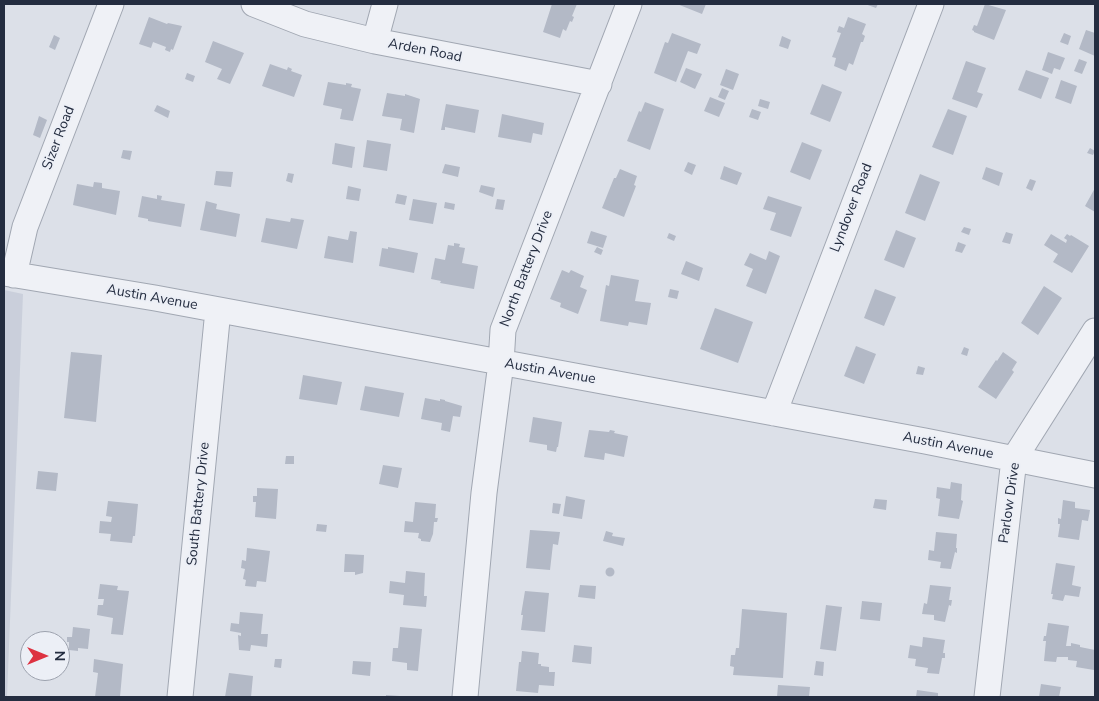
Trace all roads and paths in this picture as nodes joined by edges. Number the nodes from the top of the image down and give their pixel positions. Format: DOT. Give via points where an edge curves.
graph roads {
  1 [pos="111,4"];
  2 [pos="254,4"];
  3 [pos="385,4"];
  4 [pos="629,4"];
  5 [pos="931,4"];
  6 [pos="375,41"];
  7 [pos="598,84"];
  8 [pos="9,274"];
  9 [pos="218,310"];
  10 [pos="1095,331"];
  11 [pos="501,363"];
  12 [pos="774,413"];
  13 [pos="1014,459"];
  14 [pos="1095,475"];
  15 [pos="180,697"];
  16 [pos="465,697"];
  17 [pos="987,697"];
  1 -- 8 [label="street, Sizer Road"];
  2 -- 6 [label="street, Arden Road" via="306,24"];
  3 -- 6 [label="street"];
  4 -- 7 [label="street, North Battery Drive"];
  5 -- 12 [label="street, Lyndover Road"];
  6 -- 7 [label="street, Arden Road"];
  7 -- 11 [label="street, North Battery Drive" via="503,330"];
  8 -- 9 [label="street, Austin Avenue"];
  9 -- 11 [label="street, Austin Avenue"];
  9 -- 15 [label="street, South Battery Drive"];
  10 -- 13 [label="street, Parlow Drive"];
  11 -- 12 [label="street, Austin Avenue"];
  11 -- 16 [label="street, North Battery Drive" via="484,493"];
  12 -- 13 [label="street, Austin Avenue"];
  13 -- 14 [label="street, Austin Avenue"];
  13 -- 17 [label="street, Parlow Drive"];
}
